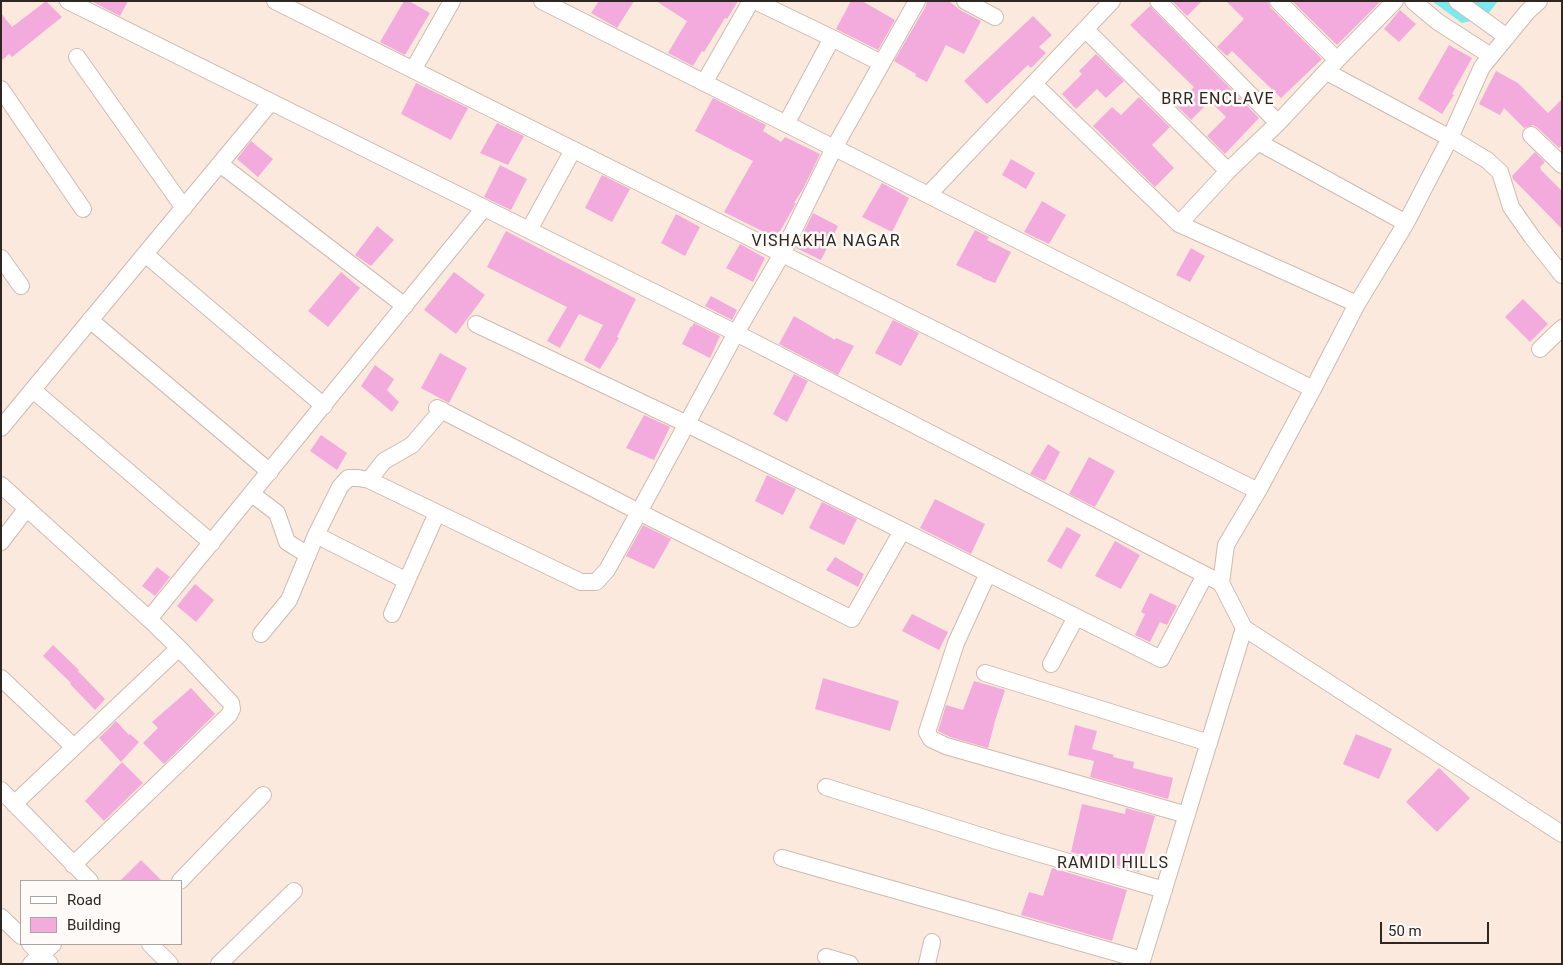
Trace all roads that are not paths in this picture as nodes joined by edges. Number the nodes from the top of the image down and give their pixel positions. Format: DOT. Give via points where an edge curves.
graph roads {
  1 [pos="68,1"];
  2 [pos="275,1"];
  3 [pos="452,1"];
  4 [pos="542,1"];
  5 [pos="751,1"];
  6 [pos="755,1"];
  7 [pos="917,1"];
  8 [pos="964,1"];
  9 [pos="1112,1"];
  10 [pos="1158,1"];
  11 [pos="1278,1"];
  12 [pos="1395,1"];
  13 [pos="1413,1"];
  14 [pos="1456,1"];
  15 [pos="1539,1"];
  16 [pos="995,16"];
  17 [pos="1085,29"];
  18 [pos="1506,37"];
  19 [pos="832,38"];
  20 [pos="1491,56"];
  21 [pos="77,57"];
  22 [pos="881,63"];
  23 [pos="1332,66"];
  24 [pos="413,70"];
  25 [pos="704,83"];
  26 [pos="1034,84"];
  27 [pos="1,89"];
  28 [pos="271,102"];
  29 [pos="1278,123"];
  30 [pos="786,124"];
  31 [pos="1532,135"];
  32 [pos="1450,138"];
  33 [pos="1258,142"];
  34 [pos="835,148"];
  35 [pos="573,150"];
  36 [pos="220,164"];
  37 [pos="1562,166"];
  38 [pos="1228,171"];
  39 [pos="928,195"];
  40 [pos="184,208"];
  41 [pos="484,208"];
  42 [pos="83,210"];
  43 [pos="1406,223"];
  44 [pos="1179,224"];
  45 [pos="528,230"];
  46 [pos="145,254"];
  47 [pos="782,254"];
  48 [pos="1,258"];
  49 [pos="1562,275"];
  50 [pos="21,286"];
  51 [pos="1356,304"];
  52 [pos="405,306"];
  53 [pos="90,320"];
  54 [pos="476,324"];
  55 [pos="1562,328"];
  56 [pos="736,333"];
  57 [pos="1540,349"];
  58 [pos="1313,389"];
  59 [pos="33,390"];
  60 [pos="324,406"];
  61 [pos="687,424"];
  62 [pos="1,428"];
  63 [pos="270,472"];
  64 [pos="369,480"];
  65 [pos="1,484"];
  66 [pos="1258,491"];
  67 [pos="252,494"];
  68 [pos="27,508"];
  69 [pos="639,512"];
  70 [pos="437,513"];
  71 [pos="902,531"];
  72 [pos="316,536"];
  73 [pos="1,542"];
  74 [pos="212,543"];
  75 [pos="308,555"];
  76 [pos="988,574"];
  77 [pos="1205,575"];
  78 [pos="407,581"];
  79 [pos="1221,583"];
  80 [pos="392,614"];
  81 [pos="1076,617"];
  82 [pos="149,620"];
  83 [pos="1244,628"];
  84 [pos="261,634"];
  85 [pos="179,648"];
  86 [pos="1051,664"];
  87 [pos="985,673"];
  88 [pos="1,678"];
  89 [pos="1209,742"];
  90 [pos="74,746"];
  91 [pos="826,787"];
  92 [pos="263,795"];
  93 [pos="5,796"];
  94 [pos="1187,815"];
  95 [pos="1562,834"];
  96 [pos="782,858"];
  97 [pos="73,864"];
  98 [pos="89,880"];
  99 [pos="181,880"];
  100 [pos="1164,890"];
  101 [pos="294,892"];
  102 [pos="1,917"];
  103 [pos="20,935"];
  104 [pos="932,942"];
  105 [pos="151,945"];
  106 [pos="826,957"];
  107 [pos="1141,962"];
  108 [pos="219,963"];
  109 [pos="170,964"];
  110 [pos="850,964"];
  111 [pos="927,964"];
  1 -- 28 [label="street"];
  2 -- 24 [label="street"];
  3 -- 24 [label="street"];
  4 -- 25 [label="street"];
  5 -- 25 [label="street"];
  6 -- 19 [label="street"];
  7 -- 22 [label="street"];
  8 -- 16 [label="street"];
  9 -- 17 [label="street"];
  10 -- 29 [label="street"];
  11 -- 23 [label="street"];
  12 -- 23 [label="street"];
  13 -- 20 [label="street" via="1438,22"];
  14 -- 18 [label="street"];
  15 -- 18 [label="street"];
  17 -- 26 [label="street"];
  17 -- 38 [label="street"];
  18 -- 20 [label="street"];
  19 -- 22 [label="street"];
  19 -- 30 [label="street"];
  20 -- 32 [label="street" via="1482,66"];
  21 -- 40 [label="street"];
  22 -- 34 [label="street"];
  23 -- 29 [label="street"];
  23 -- 32 [label="street"];
  24 -- 35 [label="street"];
  25 -- 30 [label="street"];
  26 -- 39 [label="street"];
  26 -- 44 [label="street"];
  27 -- 42 [label="street"];
  28 -- 36 [label="street"];
  28 -- 41 [label="street"];
  29 -- 33 [label="street"];
  30 -- 34 [label="street"];
  31 -- 37 [label="street"];
  32 -- 43 [label="street"];
  32 -- 49 [label="street" via="1487,160 1500,172 1511,207"];
  33 -- 38 [label="street"];
  33 -- 43 [label="street"];
  34 -- 39 [label="street"];
  34 -- 47 [label="street"];
  35 -- 45 [label="street"];
  35 -- 47 [label="street"];
  36 -- 40 [label="street"];
  36 -- 52 [label="street"];
  38 -- 44 [label="street"];
  39 -- 58 [label="street"];
  40 -- 46 [label="street"];
  41 -- 45 [label="street"];
  41 -- 52 [label="street"];
  43 -- 51 [label="street"];
  44 -- 51 [label="street"];
  45 -- 56 [label="street"];
  46 -- 53 [label="street"];
  46 -- 60 [label="street"];
  47 -- 56 [label="street"];
  47 -- 66 [label="street"];
  48 -- 50 [label="street"];
  51 -- 58 [label="street"];
  52 -- 60 [label="street"];
  53 -- 59 [label="street"];
  53 -- 63 [label="street"];
  54 -- 61 [label="street"];
  55 -- 57 [label="street"];
  56 -- 61 [label="street"];
  56 -- 77 [label="street"];
  58 -- 66 [label="street"];
  59 -- 62 [label="street"];
  59 -- 74 [label="street"];
  60 -- 63 [label="street"];
  61 -- 69 [label="street"];
  61 -- 71 [label="street"];
  63 -- 67 [label="street"];
  64 -- 69 [label="street" via="384,461 412,444 440,409"];
  64 -- 70 [label="street"];
  64 -- 72 [label="street" via="348,478 340,486"];
  65 -- 68 [label="street"];
  66 -- 79 [label="street" via="1226,545"];
  67 -- 74 [label="street"];
  67 -- 75 [label="street" via="277,513 287,542"];
  68 -- 73 [label="street"];
  68 -- 82 [label="street"];
  69 -- 70 [label="street" via="607,570 596,582 581,582"];
  69 -- 71 [label="street" via="852,619"];
  70 -- 78 [label="street"];
  71 -- 76 [label="street"];
  72 -- 75 [label="street"];
  72 -- 78 [label="street"];
  74 -- 82 [label="street"];
  75 -- 84 [label="street" via="289,600"];
  76 -- 81 [label="street"];
  76 -- 94 [label="street" via="956,643 927,732 931,740"];
  77 -- 79 [label="street"];
  77 -- 81 [label="street" via="1161,659"];
  78 -- 80 [label="street"];
  79 -- 83 [label="street"];
  81 -- 86 [label="street"];
  82 -- 85 [label="street"];
  83 -- 89 [label="street"];
  83 -- 95 [label="street"];
  85 -- 90 [label="street"];
  85 -- 97 [label="street" via="231,703 232,710"];
  87 -- 89 [label="street"];
  88 -- 90 [label="street"];
  89 -- 94 [label="street"];
  90 -- 93 [label="street"];
  91 -- 100 [label="street"];
  92 -- 99 [label="street"];
  93 -- 97 [label="street"];
  94 -- 100 [label="street"];
  96 -- 107 [label="street"];
  97 -- 98 [label="street"];
  100 -- 107 [label="street"];
  101 -- 108 [label="street"];
  102 -- 103 [label="street"];
  104 -- 111 [label="street"];
  105 -- 109 [label="street"];
  106 -- 110 [label="street"];
}
